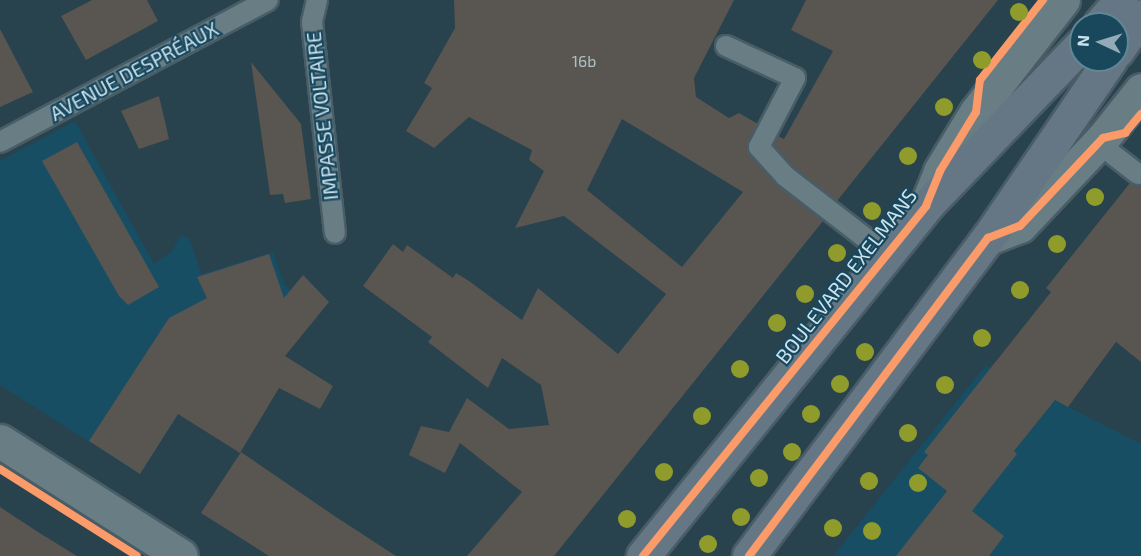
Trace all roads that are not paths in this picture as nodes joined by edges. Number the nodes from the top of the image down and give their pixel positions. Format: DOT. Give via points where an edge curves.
graph roads {
  1 [pos="268,0"];
  2 [pos="317,0"];
  3 [pos="1063,0"];
  4 [pos="1122,0"];
  5 [pos="1111,12"];
  6 [pos="1141,16"];
  7 [pos="1129,34"];
  8 [pos="726,46"];
  9 [pos="1069,57"];
  10 [pos="1102,72"];
  11 [pos="1141,90"];
  12 [pos="0,142"];
  13 [pos="1098,143"];
  14 [pos="1138,174"];
  15 [pos="926,206"];
  16 [pos="335,233"];
  17 [pos="988,238"];
  18 [pos="886,254"];
  19 [pos="0,441"];
  20 [pos="181,556"];
  21 [pos="643,556"];
  22 [pos="749,556"];
  1 -- 12 [label="lane, AVENUE DESPRÉAUX"];
  2 -- 16 [label="lane, IMPASSE VOLTAIRE" via="312,22"];
  3 -- 15 [label="street, BOULEVARD EXELMANS" via="976,112 940,171"];
  4 -- 5 [label="main road"];
  6 -- 7 [label="main road"];
  8 -- 18 [label="lane" via="795,78 759,147 784,176"];
  9 -- 15 [label="main road, BOULEVARD EXELMANS"];
  10 -- 17 [label="main road"];
  11 -- 13 [label="street"];
  13 -- 14 [label="lane"];
  13 -- 17 [label="street" via="1020,226"];
  15 -- 18 [label="main road, BOULEVARD EXELMANS"];
  17 -- 22 [label="main road"];
  18 -- 21 [label="main road, BOULEVARD EXELMANS"];
  19 -- 20 [label="street"];
}
